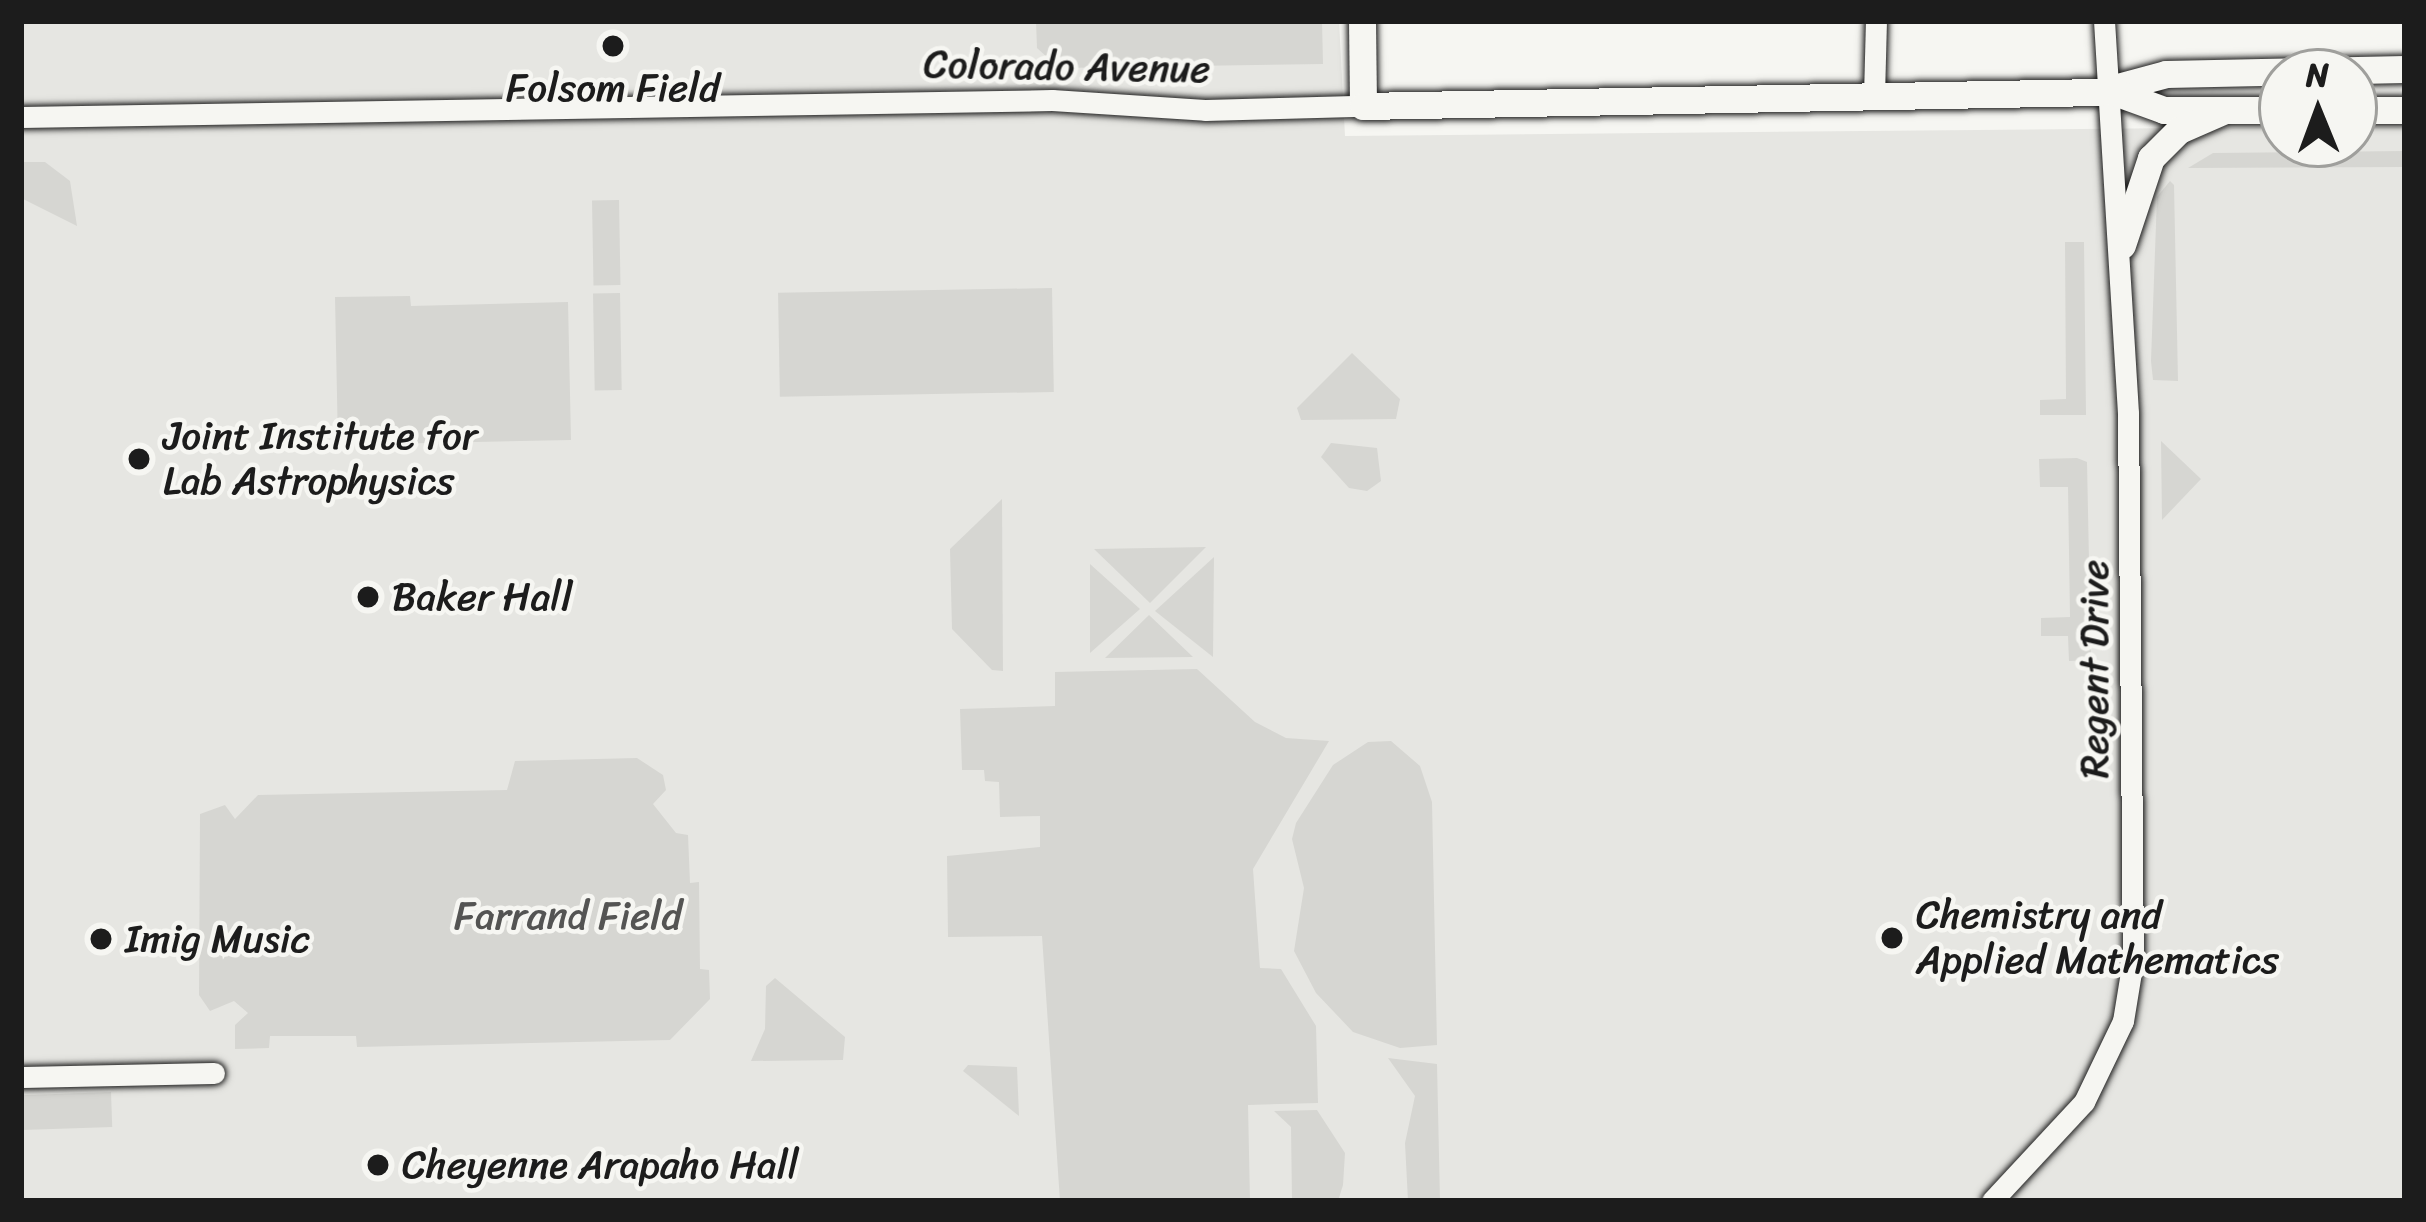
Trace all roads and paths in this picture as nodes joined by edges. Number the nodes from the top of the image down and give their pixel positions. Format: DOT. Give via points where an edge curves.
graph roads {
  1 [pos="1362,21"];
  2 [pos="1876,21"];
  3 [pos="2104,21"];
  4 [pos="2405,68"];
  5 [pos="2112,91"];
  6 [pos="1874,96"];
  7 [pos="1363,106"];
  8 [pos="2258,110"];
  9 [pos="2223,111"];
  10 [pos="21,117"];
  11 [pos="2122,245"];
  12 [pos="214,1073"];
  13 [pos="21,1077"];
  14 [pos="1992,1201"];
  1 -- 7 [label="main road"];
  2 -- 6 [label="street"];
  3 -- 5 [label="street, Regent Drive"];
  4 -- 5 [label="main road, Colorado Avenue" via="2166,74"];
  5 -- 6 [label="main road, Colorado Avenue"];
  5 -- 9 [label="main road, Colorado Avenue" via="2164,110"];
  5 -- 11 [label="street, Regent Drive"];
  6 -- 7 [label="main road, Colorado Avenue"];
  7 -- 10 [label="street, Colorado Avenue" via="1205,110 1052,100"];
  8 -- 9 [label="main road, Colorado Avenue"];
  9 -- 11 [label="main road" via="2158,148"];
  11 -- 14 [label="street, Regent Drive" via="2133,960 2123,1021 2084,1102"];
  12 -- 13 [label="street"];
}
